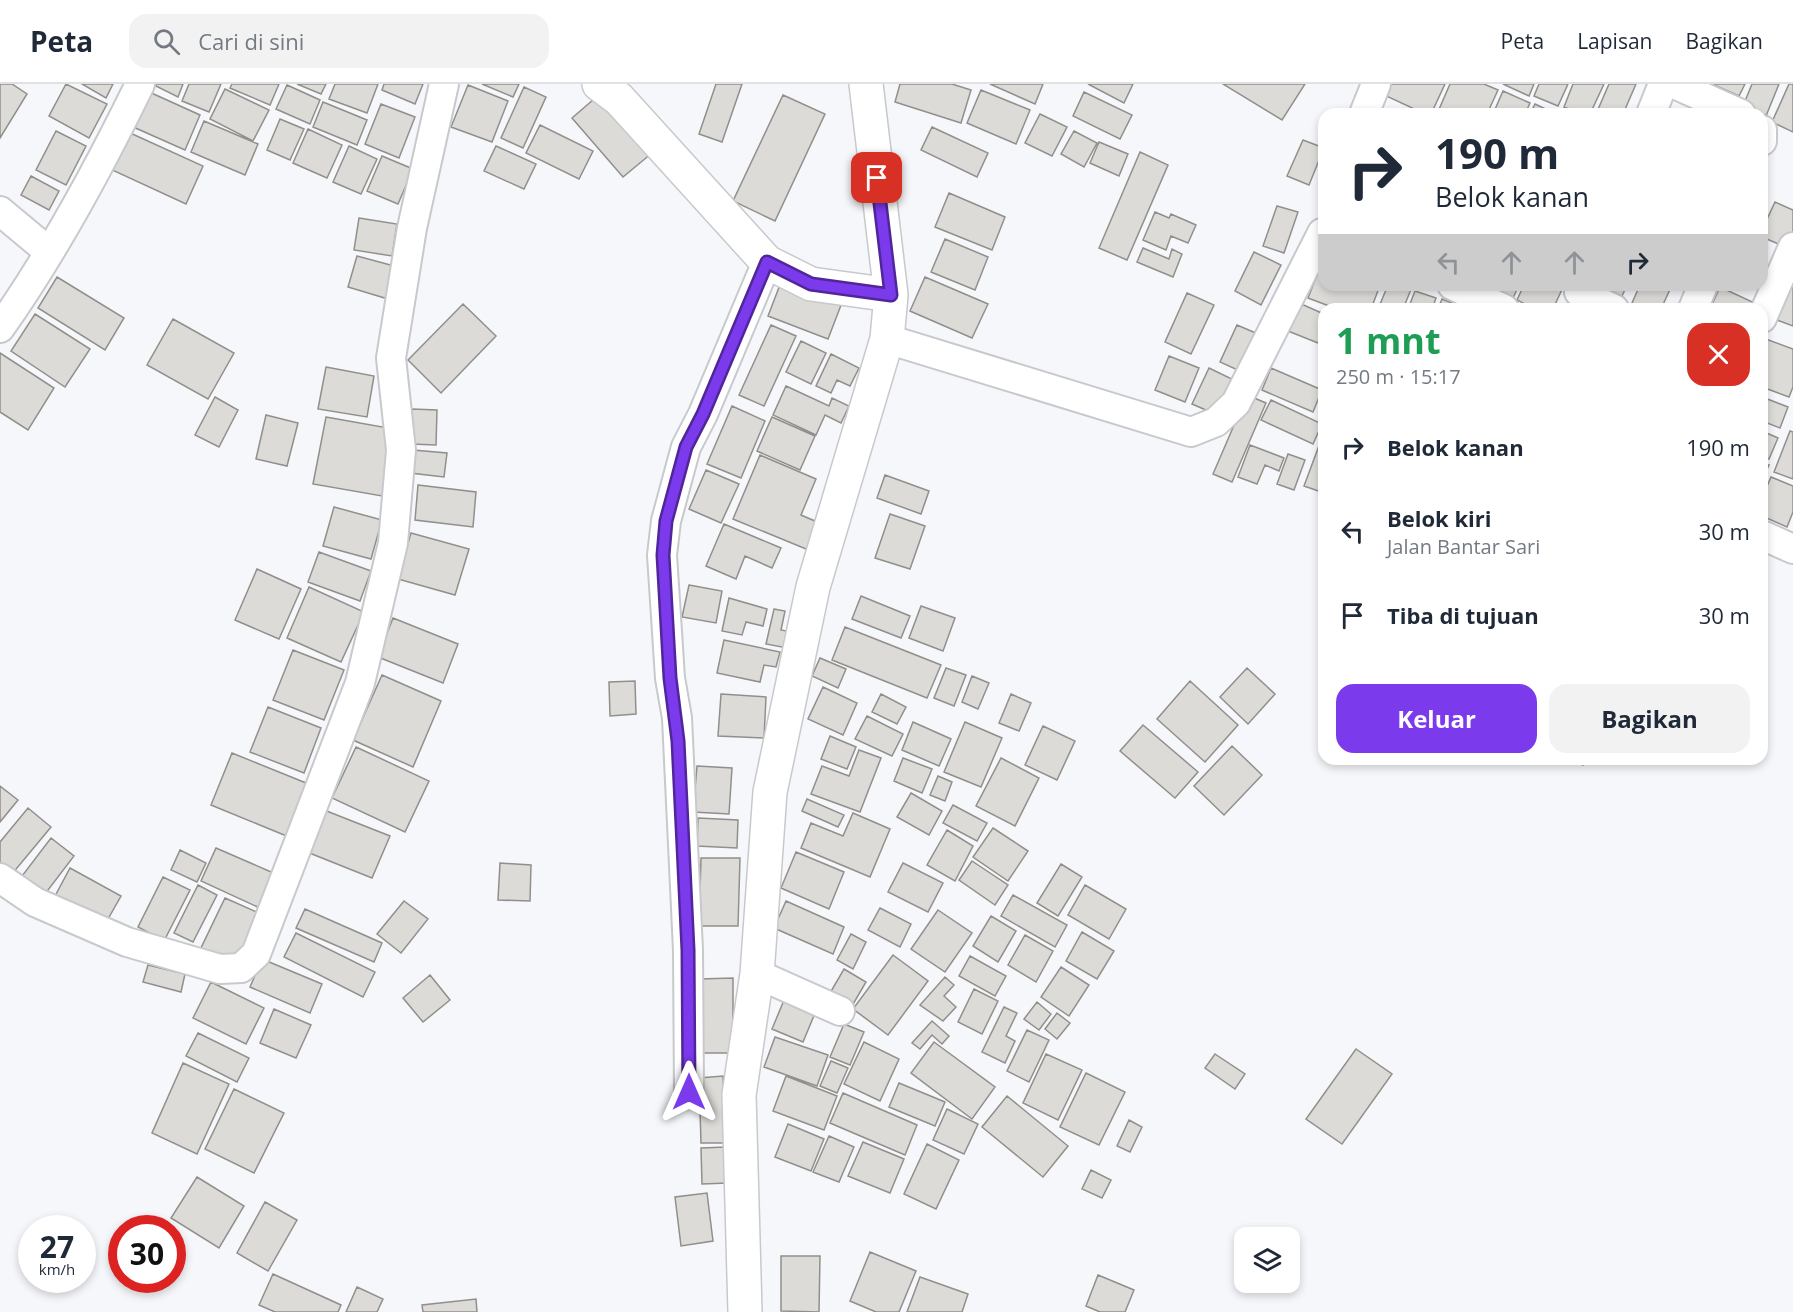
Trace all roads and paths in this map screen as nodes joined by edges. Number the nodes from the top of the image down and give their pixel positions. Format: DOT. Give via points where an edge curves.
graph roads {
  1 [pos="140,84"];
  2 [pos="444,84"];
  3 [pos="599,84"];
  4 [pos="866,84"];
  5 [pos="1663,84"];
  6 [pos="1674,84"];
  7 [pos="1653,108"];
  8 [pos="1728,108"];
  9 [pos="0,211"];
  10 [pos="1318,243"];
  11 [pos="1793,247"];
  12 [pos="48,251"];
  13 [pos="767,262"];
  14 [pos="1465,291"];
  15 [pos="891,295"];
  16 [pos="1578,295"];
  17 [pos="1491,303"];
  18 [pos="1599,303"];
  19 [pos="1768,304"];
  20 [pos="0,328"];
  21 [pos="886,339"];
  22 [pos="1768,538"];
  23 [pos="1793,549"];
  24 [pos="0,878"];
  25 [pos="757,974"];
  26 [pos="840,1011"];
  27 [pos="689,1092"];
  28 [pos="745,1312"];
  1 -- 12 [label="street" via="109,149"];
  2 -- 24 [label="street" via="412,228 391,358 401,450 393,543 360,683 256,954 241,968 220,969 127,942 35,902"];
  3 -- 13 [label="street" via="620,99"];
  4 -- 15 [label="street"];
  5 -- 7 [label="street"];
  6 -- 8 [label="street"];
  9 -- 12 [label="street"];
  10 -- 21 [label="street" via="1236,403 1216,422 1191,432"];
  11 -- 19 [label="street"];
  12 -- 20 [label="street"];
  13 -- 15 [label="street" via="811,284"];
  13 -- 27 [label="street" via="686,447 666,521 670,678 677,718 688,939"];
  14 -- 17 [label="street"];
  15 -- 21 [label="street"];
  16 -- 18 [label="street"];
  21 -- 25 [label="street" via="813,587 770,792"];
  22 -- 23 [label="street"];
  25 -- 26 [label="street"];
  25 -- 28 [label="street" via="739,1095"];
}
